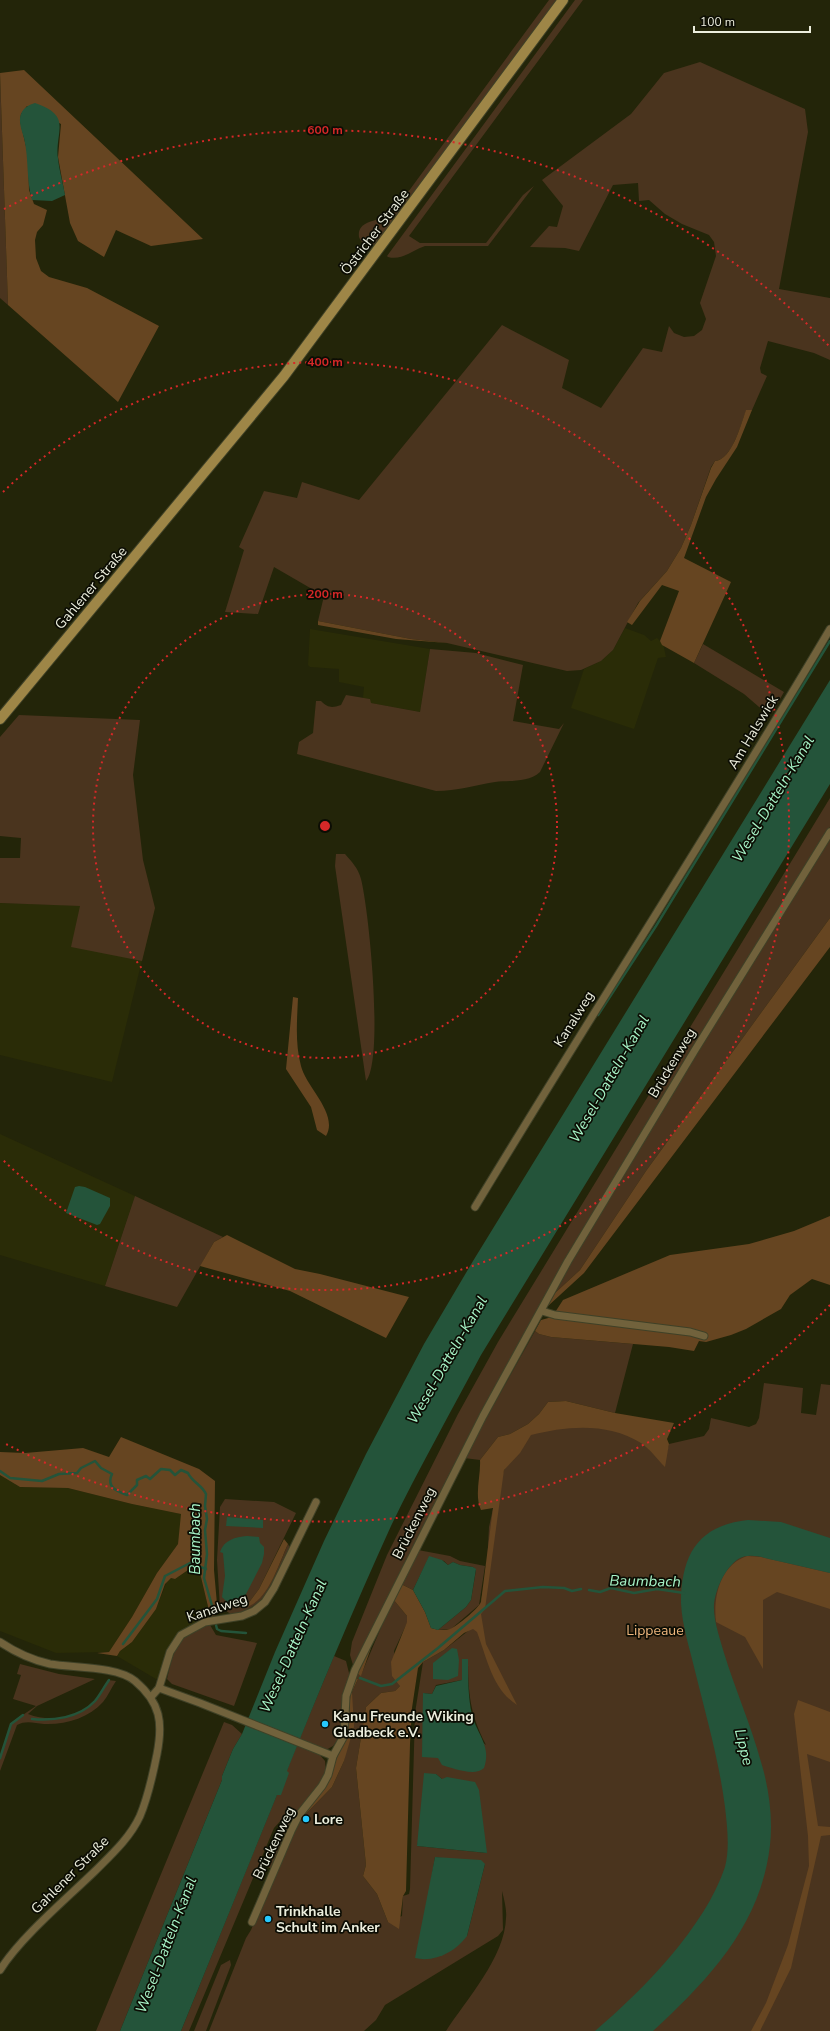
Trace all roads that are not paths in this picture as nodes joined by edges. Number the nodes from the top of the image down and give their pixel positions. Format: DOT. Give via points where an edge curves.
graph roads {
  1 [pos="563,0"];
  2 [pos="202,475"];
  3 [pos="830,629"];
  4 [pos="0,719"];
  5 [pos="830,832"];
  6 [pos="698,848"];
  7 [pos="475,1207"];
  8 [pos="542,1311"];
  9 [pos="704,1336"];
  10 [pos="316,1502"];
  11 [pos="0,1642"];
  12 [pos="160,1688"];
  13 [pos="151,1697"];
  14 [pos="333,1756"];
  15 [pos="252,1922"];
  16 [pos="0,1970"];
  1 -- 2 [label="main road, Östricher Straße" via="289,369"];
  2 -- 4 [label="main road, Gahlener Straße"];
  3 -- 6 [label="street, Am Halswick"];
  5 -- 8 [label="street, Brückenweg" via="568,1261"];
  6 -- 7 [label="street, Kanalweg" via="580,1034"];
  8 -- 9 [label="street"];
  8 -- 14 [label="street, Brückenweg" via="483,1416 355,1670 346,1696 344,1736"];
  10 -- 12 [label="street, Kanalweg" via="265,1602 242,1616 205,1622 181,1635 170,1652"];
  11 -- 13 [label="street, Gahlener Straße" via="43,1662 118,1674 134,1680"];
  12 -- 13 [label="street, Kanalweg"];
  12 -- 14 [label="street"];
  13 -- 16 [label="street, Gahlener Straße" via="160,1718 160,1736 140,1816 119,1848 34,1930"];
  14 -- 15 [label="street, Brückenweg" via="328,1775 299,1815 291,1831"];
}
